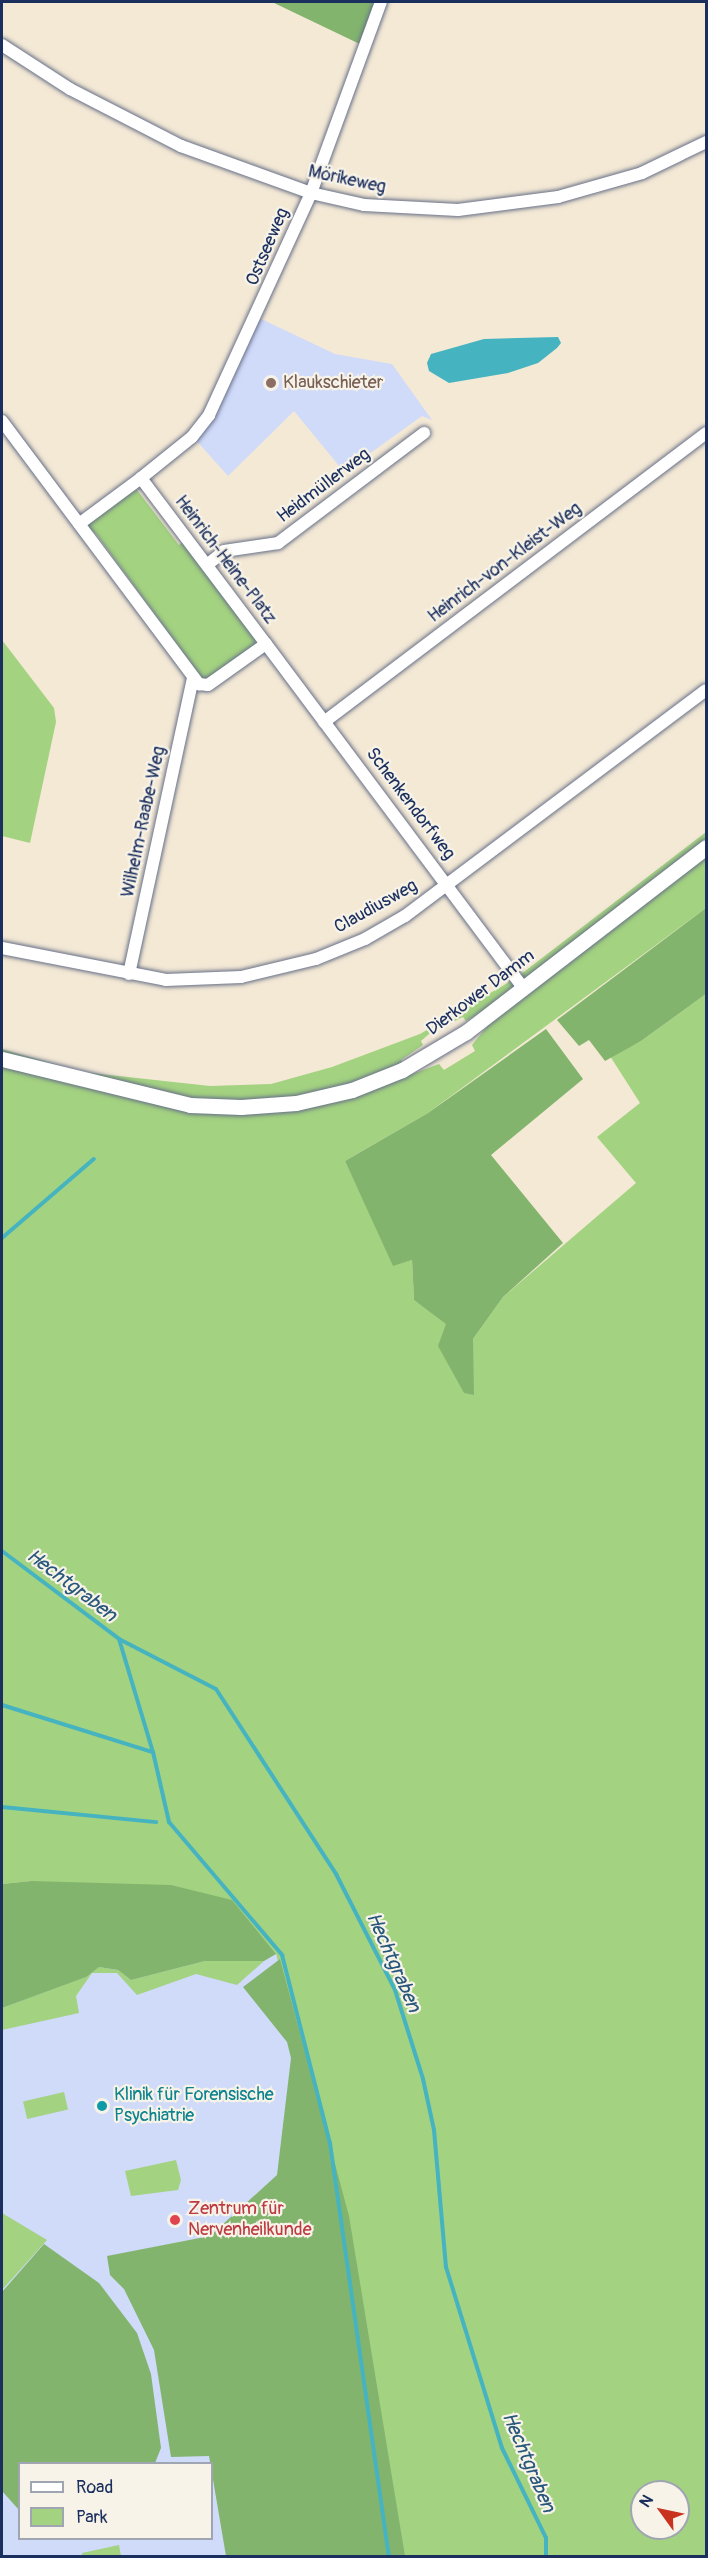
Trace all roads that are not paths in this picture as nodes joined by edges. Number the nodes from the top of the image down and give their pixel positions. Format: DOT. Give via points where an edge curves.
graph roads {
  1 [pos="381,2"];
  2 [pos="2,45"];
  3 [pos="706,142"];
  4 [pos="311,193"];
  5 [pos="2,421"];
  6 [pos="424,433"];
  7 [pos="706,433"];
  8 [pos="141,478"];
  9 [pos="79,524"];
  10 [pos="207,565"];
  11 [pos="266,644"];
  12 [pos="194,678"];
  13 [pos="706,690"];
  14 [pos="324,722"];
  15 [pos="706,847"];
  16 [pos="448,885"];
  17 [pos="2,948"];
  18 [pos="129,974"];
  19 [pos="524,987"];
  20 [pos="2,1059"];
  1 -- 4 [label="street, Ostseeweg"];
  2 -- 4 [label="street, Mörikeweg" via="70,89 181,146"];
  3 -- 4 [label="street, Mörikeweg" via="642,173 597,188 506,207 408,210"];
  4 -- 8 [label="street, Ostseeweg" via="209,415 192,437"];
  5 -- 9 [label="street"];
  6 -- 10 [label="street, Heidmüllerweg" via="278,543 224,551"];
  7 -- 14 [label="street, Heinrich-von-Kleist-Weg"];
  8 -- 9 [label="street"];
  8 -- 10 [label="street, Heinrich-Heine-Platz"];
  9 -- 12 [label="street"];
  10 -- 11 [label="street, Heinrich-Heine-Platz"];
  11 -- 12 [label="street, Heinrich-Heine-Platz" via="208,685 203,687"];
  11 -- 14 [label="street, Schenkendorfweg"];
  12 -- 18 [label="street, Wilhelm-Raabe-Weg"];
  13 -- 16 [label="street, Claudiusweg"];
  14 -- 16 [label="street, Schenkendorfweg"];
  15 -- 19 [label="street, Dierkower Damm"];
  16 -- 18 [label="street, Claudiusweg" via="365,939 315,959 241,977 203,980"];
  16 -- 19 [label="street, Schenkendorfweg"];
  17 -- 18 [label="street, Claudiusweg"];
  19 -- 20 [label="street, Dierkower Damm" via="466,1032 402,1070 351,1090 296,1103 190,1105"];
}
